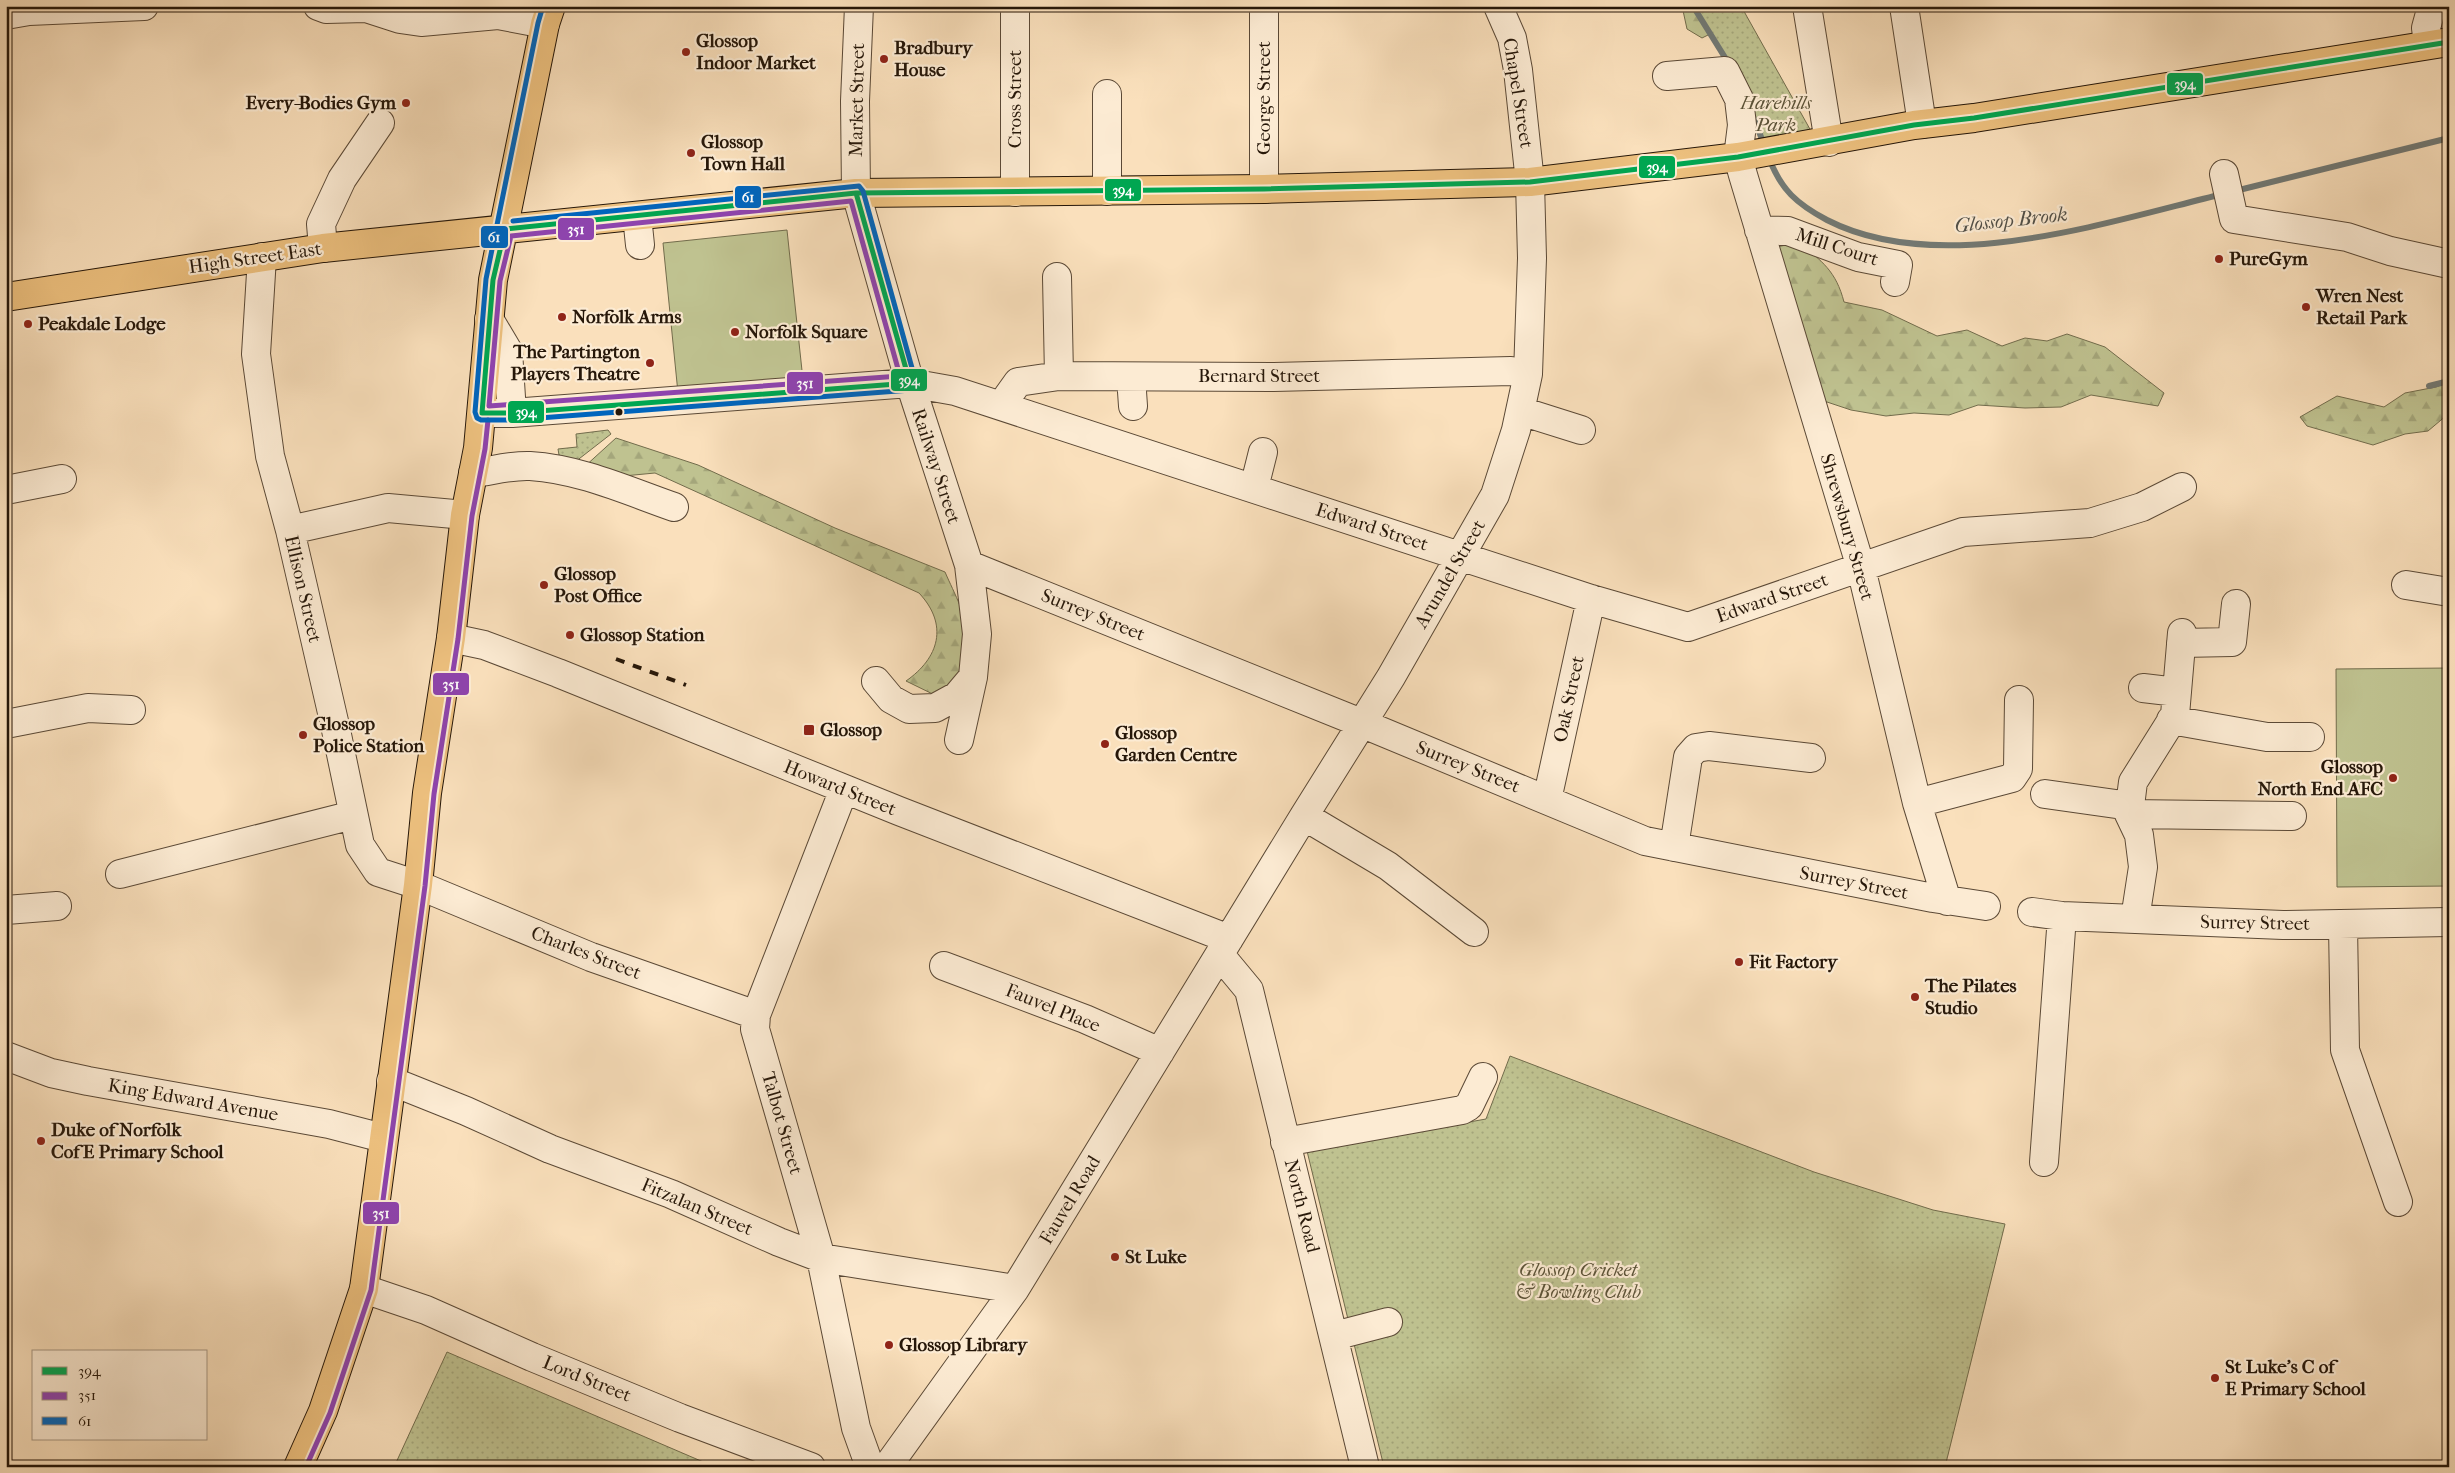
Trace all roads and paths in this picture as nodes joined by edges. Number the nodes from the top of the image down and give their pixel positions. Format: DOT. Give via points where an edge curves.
graph roads {
  1 [pos="144,6"];
  2 [pos="859,6"];
  3 [pos="1015,6"];
  4 [pos="1264,6"];
  5 [pos="1498,6"];
  6 [pos="1807,6"];
  7 [pos="1904,6"];
  8 [pos="2432,6"];
  9 [pos="319,13"];
  10 [pos="6,15"];
  11 [pos="548,15"];
  12 [pos="422,17"];
  13 [pos="2438,43"];
  14 [pos="1667,76"];
  15 [pos="1107,94"];
  16 [pos="380,123"];
  17 [pos="1922,124"];
  18 [pos="1829,142"];
  19 [pos="1738,157"];
  20 [pos="2224,174"];
  21 [pos="1530,182"];
  22 [pos="1264,189"];
  23 [pos="1107,191"];
  24 [pos="1016,192"];
  25 [pos="856,193"];
  26 [pos="636,216"];
  27 [pos="504,229"];
  28 [pos="1759,230"];
  29 [pos="640,245"];
  30 [pos="323,248"];
  31 [pos="262,257"];
  32 [pos="2449,264"];
  33 [pos="1057,276"];
  34 [pos="1895,282"];
  35 [pos="6,297"];
  36 [pos="489,320"];
  37 [pos="1528,374"];
  38 [pos="1059,376"];
  39 [pos="1131,377"];
  40 [pos="910,383"];
  41 [pos="1005,406"];
  42 [pos="1132,406"];
  43 [pos="1521,411"];
  44 [pos="482,413"];
  45 [pos="512,413"];
  46 [pos="1581,430"];
  47 [pos="1263,452"];
  48 [pos="473,473"];
  49 [pos="62,479"];
  50 [pos="2182,487"];
  51 [pos="1254,488"];
  52 [pos="6,490"];
  53 [pos="674,507"];
  54 [pos="465,515"];
  55 [pos="290,530"];
  56 [pos="1460,557"];
  57 [pos="969,565"];
  58 [pos="1861,568"];
  59 [pos="2406,585"];
  60 [pos="2449,592"];
  61 [pos="1591,599"];
  62 [pos="2236,604"];
  63 [pos="451,638"];
  64 [pos="973,677"];
  65 [pos="876,681"];
  66 [pos="2143,688"];
  67 [pos="2177,692"];
  68 [pos="2019,700"];
  69 [pos="131,710"];
  70 [pos="2171,720"];
  71 [pos="1361,723"];
  72 [pos="6,724"];
  73 [pos="2310,737"];
  74 [pos="959,740"];
  75 [pos="1811,758"];
  76 [pos="844,789"];
  77 [pos="2045,794"];
  78 [pos="1547,800"];
  79 [pos="1917,803"];
  80 [pos="2130,810"];
  81 [pos="353,815"];
  82 [pos="1304,816"];
  83 [pos="2292,816"];
  84 [pos="1674,847"];
  85 [pos="120,874"];
  86 [pos="418,884"];
  87 [pos="1947,901"];
  88 [pos="57,906"];
  89 [pos="1986,906"];
  90 [pos="6,910"];
  91 [pos="2032,912"];
  92 [pos="2062,916"];
  93 [pos="2135,919"];
  94 [pos="2449,922"];
  95 [pos="2343,924"];
  96 [pos="1474,932"];
  97 [pos="1229,939"];
  98 [pos="944,966"];
  99 [pos="756,1015"];
  100 [pos="1160,1052"];
  101 [pos="6,1056"];
  102 [pos="1483,1077"];
  103 [pos="391,1081"];
  104 [pos="383,1138"];
  105 [pos="1286,1142"];
  106 [pos="2044,1162"];
  107 [pos="2398,1202"];
  108 [pos="821,1258"];
  109 [pos="364,1289"];
  110 [pos="1015,1289"];
  111 [pos="1388,1322"];
  112 [pos="1334,1336"];
  113 [pos="298,1467"];
  114 [pos="811,1467"];
  115 [pos="870,1467"];
  116 [pos="887,1467"];
  117 [pos="1365,1467"];
  1 -- 10 [label="street"];
  2 -- 25 [label="street, Market Street"];
  3 -- 24 [label="street, Cross Street"];
  4 -- 22 [label="street, George Street"];
  5 -- 21 [label="street, Chapel Street" via="1512,38 1518,70"];
  6 -- 18 [label="street"];
  7 -- 17 [label="street"];
  8 -- 13 [label="street" via="2426,28"];
  9 -- 12 [label="street" via="359,7"];
  11 -- 12 [label="street"];
  11 -- 27 [label="main road"];
  13 -- 17 [label="main road, High Street East"];
  14 -- 19 [label="street" via="1725,71 1739,98 1742,125"];
  15 -- 23 [label="street"];
  16 -- 30 [label="street" via="342,179 320,224"];
  17 -- 18 [label="main road, High Street East"];
  18 -- 19 [label="main road, High Street East"];
  19 -- 21 [label="main road, High Street East"];
  19 -- 28 [label="street, Shrewsbury Street"];
  20 -- 32 [label="street" via="2234,219 2347,237 2390,251"];
  21 -- 22 [label="main road, High Street East"];
  21 -- 37 [label="street, Arundel Street" via="1532,258"];
  22 -- 23 [label="main road, High Street East"];
  23 -- 24 [label="main road, High Street East"];
  24 -- 25 [label="main road, High Street East"];
  25 -- 26 [label="main road, High Street East"];
  25 -- 40 [label="street, Railway Street"];
  26 -- 27 [label="main road, High Street East"];
  26 -- 29 [label="street"];
  27 -- 30 [label="main road, High Street East"];
  27 -- 36 [label="main road" via="493,280"];
  28 -- 34 [label="street, Mill Court" via="1788,231 1858,257 1898,265"];
  28 -- 58 [label="street, Shrewsbury Street"];
  30 -- 31 [label="main road, High Street East"];
  31 -- 35 [label="main road, High Street East"];
  31 -- 55 [label="street, Ellison Street" via="256,354 270,456"];
  33 -- 38 [label="street"];
  36 -- 44 [label="main road"];
  36 -- 45 [label="street" via="508,351"];
  37 -- 39 [label="street, Bernard Street" via="1511,371"];
  37 -- 43 [label="street, Arundel Street"];
  38 -- 39 [label="street, Bernard Street"];
  38 -- 41 [label="street, Bernard Street" via="1018,382"];
  39 -- 42 [label="street"];
  40 -- 41 [label="street, Edward Street" via="955,391"];
  40 -- 45 [label="street, Edward Street"];
  40 -- 57 [label="street, Railway Street"];
  41 -- 51 [label="street, Edward Street"];
  43 -- 46 [label="street"];
  43 -- 56 [label="street, Arundel Street" via="1495,495"];
  44 -- 45 [label="street, Edward Street"];
  44 -- 48 [label="main road"];
  47 -- 51 [label="street"];
  48 -- 53 [label="street" via="528,466 579,475"];
  48 -- 54 [label="main road"];
  49 -- 52 [label="street"];
  50 -- 58 [label="street, Edward Street" via="2142,507 2090,523 1963,532"];
  51 -- 56 [label="street, Edward Street"];
  54 -- 55 [label="street" via="388,508"];
  54 -- 63 [label="main road"];
  55 -- 81 [label="street, Ellison Street"];
  56 -- 61 [label="street, Edward Street"];
  56 -- 71 [label="street, Arundel Street"];
  57 -- 64 [label="street, Railway Street" via="977,634"];
  57 -- 71 [label="street, Surrey Street"];
  58 -- 61 [label="street, Edward Street" via="1688,626"];
  58 -- 79 [label="street, Shrewsbury Street"];
  59 -- 60 [label="street"];
  61 -- 78 [label="street, Oak Street"];
  62 -- 67 [label="street" via="2232,642 2182,638"];
  63 -- 76 [label="street, Howard Street" via="484,645 558,673"];
  63 -- 86 [label="main road" via="427,793"];
  64 -- 65 [label="street" via="956,696 935,708 909,709 891,699"];
  64 -- 74 [label="street, Railway Street"];
  66 -- 67 [label="street"];
  67 -- 70 [label="street" via="2175,714"];
  68 -- 79 [label="street" via="2018,769 2012,778 2011,789"];
  69 -- 72 [label="street" via="88,708"];
  70 -- 73 [label="street" via="2267,737"];
  70 -- 80 [label="street" via="2133,782"];
  71 -- 78 [label="street, Surrey Street"];
  71 -- 82 [label="street, Arundel Street"];
  75 -- 84 [label="street" via="1709,746 1696,748 1688,758"];
  76 -- 97 [label="street, Howard Street"];
  76 -- 99 [label="street, Talbot Street" via="800,874"];
  77 -- 80 [label="street"];
  78 -- 84 [label="street, Surrey Street" via="1645,841"];
  79 -- 87 [label="street, Shrewsbury Street"];
  80 -- 83 [label="street"];
  80 -- 93 [label="street" via="2139,835 2143,867"];
  81 -- 85 [label="street"];
  81 -- 86 [label="street, Ellison Street" via="360,845 378,872"];
  82 -- 96 [label="street" via="1388,866"];
  82 -- 97 [label="street, Arundel Street"];
  84 -- 87 [label="street, Surrey Street"];
  86 -- 99 [label="street, Charles Street" via="591,957"];
  86 -- 103 [label="main road"];
  87 -- 89 [label="street, Surrey Street"];
  88 -- 90 [label="street"];
  91 -- 92 [label="street, Surrey Street"];
  92 -- 93 [label="street, Surrey Street"];
  92 -- 106 [label="street"];
  93 -- 95 [label="street, Surrey Street"];
  94 -- 95 [label="street, Surrey Street"];
  95 -- 107 [label="street" via="2345,1050"];
  97 -- 100 [label="street, Fauvel Road"];
  97 -- 105 [label="street, North Road" via="1248,990"];
  98 -- 100 [label="street, Fauvel Place" via="1085,1019"];
  99 -- 108 [label="street, Talbot Street" via="755,1029"];
  100 -- 110 [label="street, Fauvel Road"];
  101 -- 104 [label="street, King Edward Avenue" via="51,1073 329,1124"];
  102 -- 105 [label="street" via="1469,1106 1462,1110"];
  103 -- 104 [label="main road"];
  103 -- 108 [label="street, Fitzalan Street"];
  104 -- 109 [label="main road"];
  105 -- 112 [label="street, North Road"];
  108 -- 110 [label="street, Fitzalan Street"];
  108 -- 115 [label="street, Talbot Street" via="856,1428"];
  109 -- 113 [label="main road" via="323,1412"];
  109 -- 114 [label="street, Lord Street" via="426,1310 680,1418"];
  110 -- 116 [label="street, Fauvel Road"];
  111 -- 112 [label="street"];
  112 -- 117 [label="street, North Road"];
}
